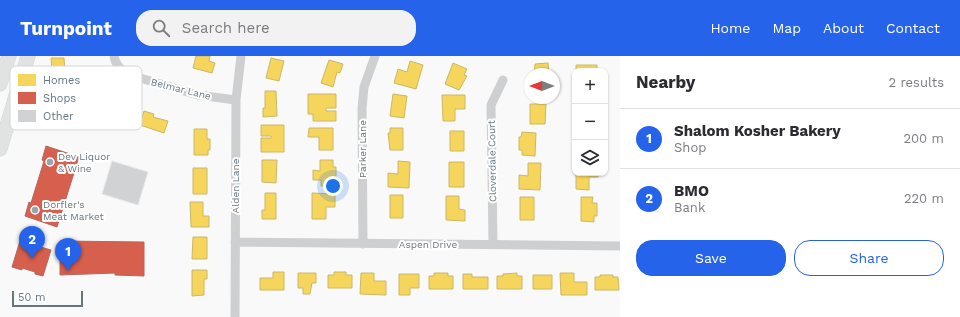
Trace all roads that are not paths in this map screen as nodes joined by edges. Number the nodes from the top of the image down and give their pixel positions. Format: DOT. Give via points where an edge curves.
graph roads {
  1 [pos="9,56"];
  2 [pos="28,56"];
  3 [pos="114,56"];
  4 [pos="241,56"];
  5 [pos="375,56"];
  6 [pos="25,66"];
  7 [pos="118,66"];
  8 [pos="142,79"];
  9 [pos="503,80"];
  10 [pos="0,84"];
  11 [pos="236,100"];
  12 [pos="10,116"];
  13 [pos="0,149"];
  14 [pos="235,242"];
  15 [pos="363,244"];
  16 [pos="493,244"];
  17 [pos="620,246"];
  18 [pos="235,317"];
  1 -- 10 [label="main road"];
  2 -- 6 [label="main road"];
  3 -- 7 [label="street, Belmar Lane"];
  4 -- 11 [label="street, Alden Lane"];
  5 -- 15 [label="street, Parker Lane" via="364,87 362,108"];
  8 -- 11 [label="street, Belmar Lane" via="198,95"];
  9 -- 16 [label="street, Cloverdale Court" via="491,105"];
  11 -- 14 [label="street, Alden Lane"];
  12 -- 13 [label="main road"];
  14 -- 15 [label="street, Aspen Drive"];
  14 -- 18 [label="street, Alden Lane"];
  15 -- 16 [label="street, Aspen Drive"];
  16 -- 17 [label="street, Aspen Drive"];
}
